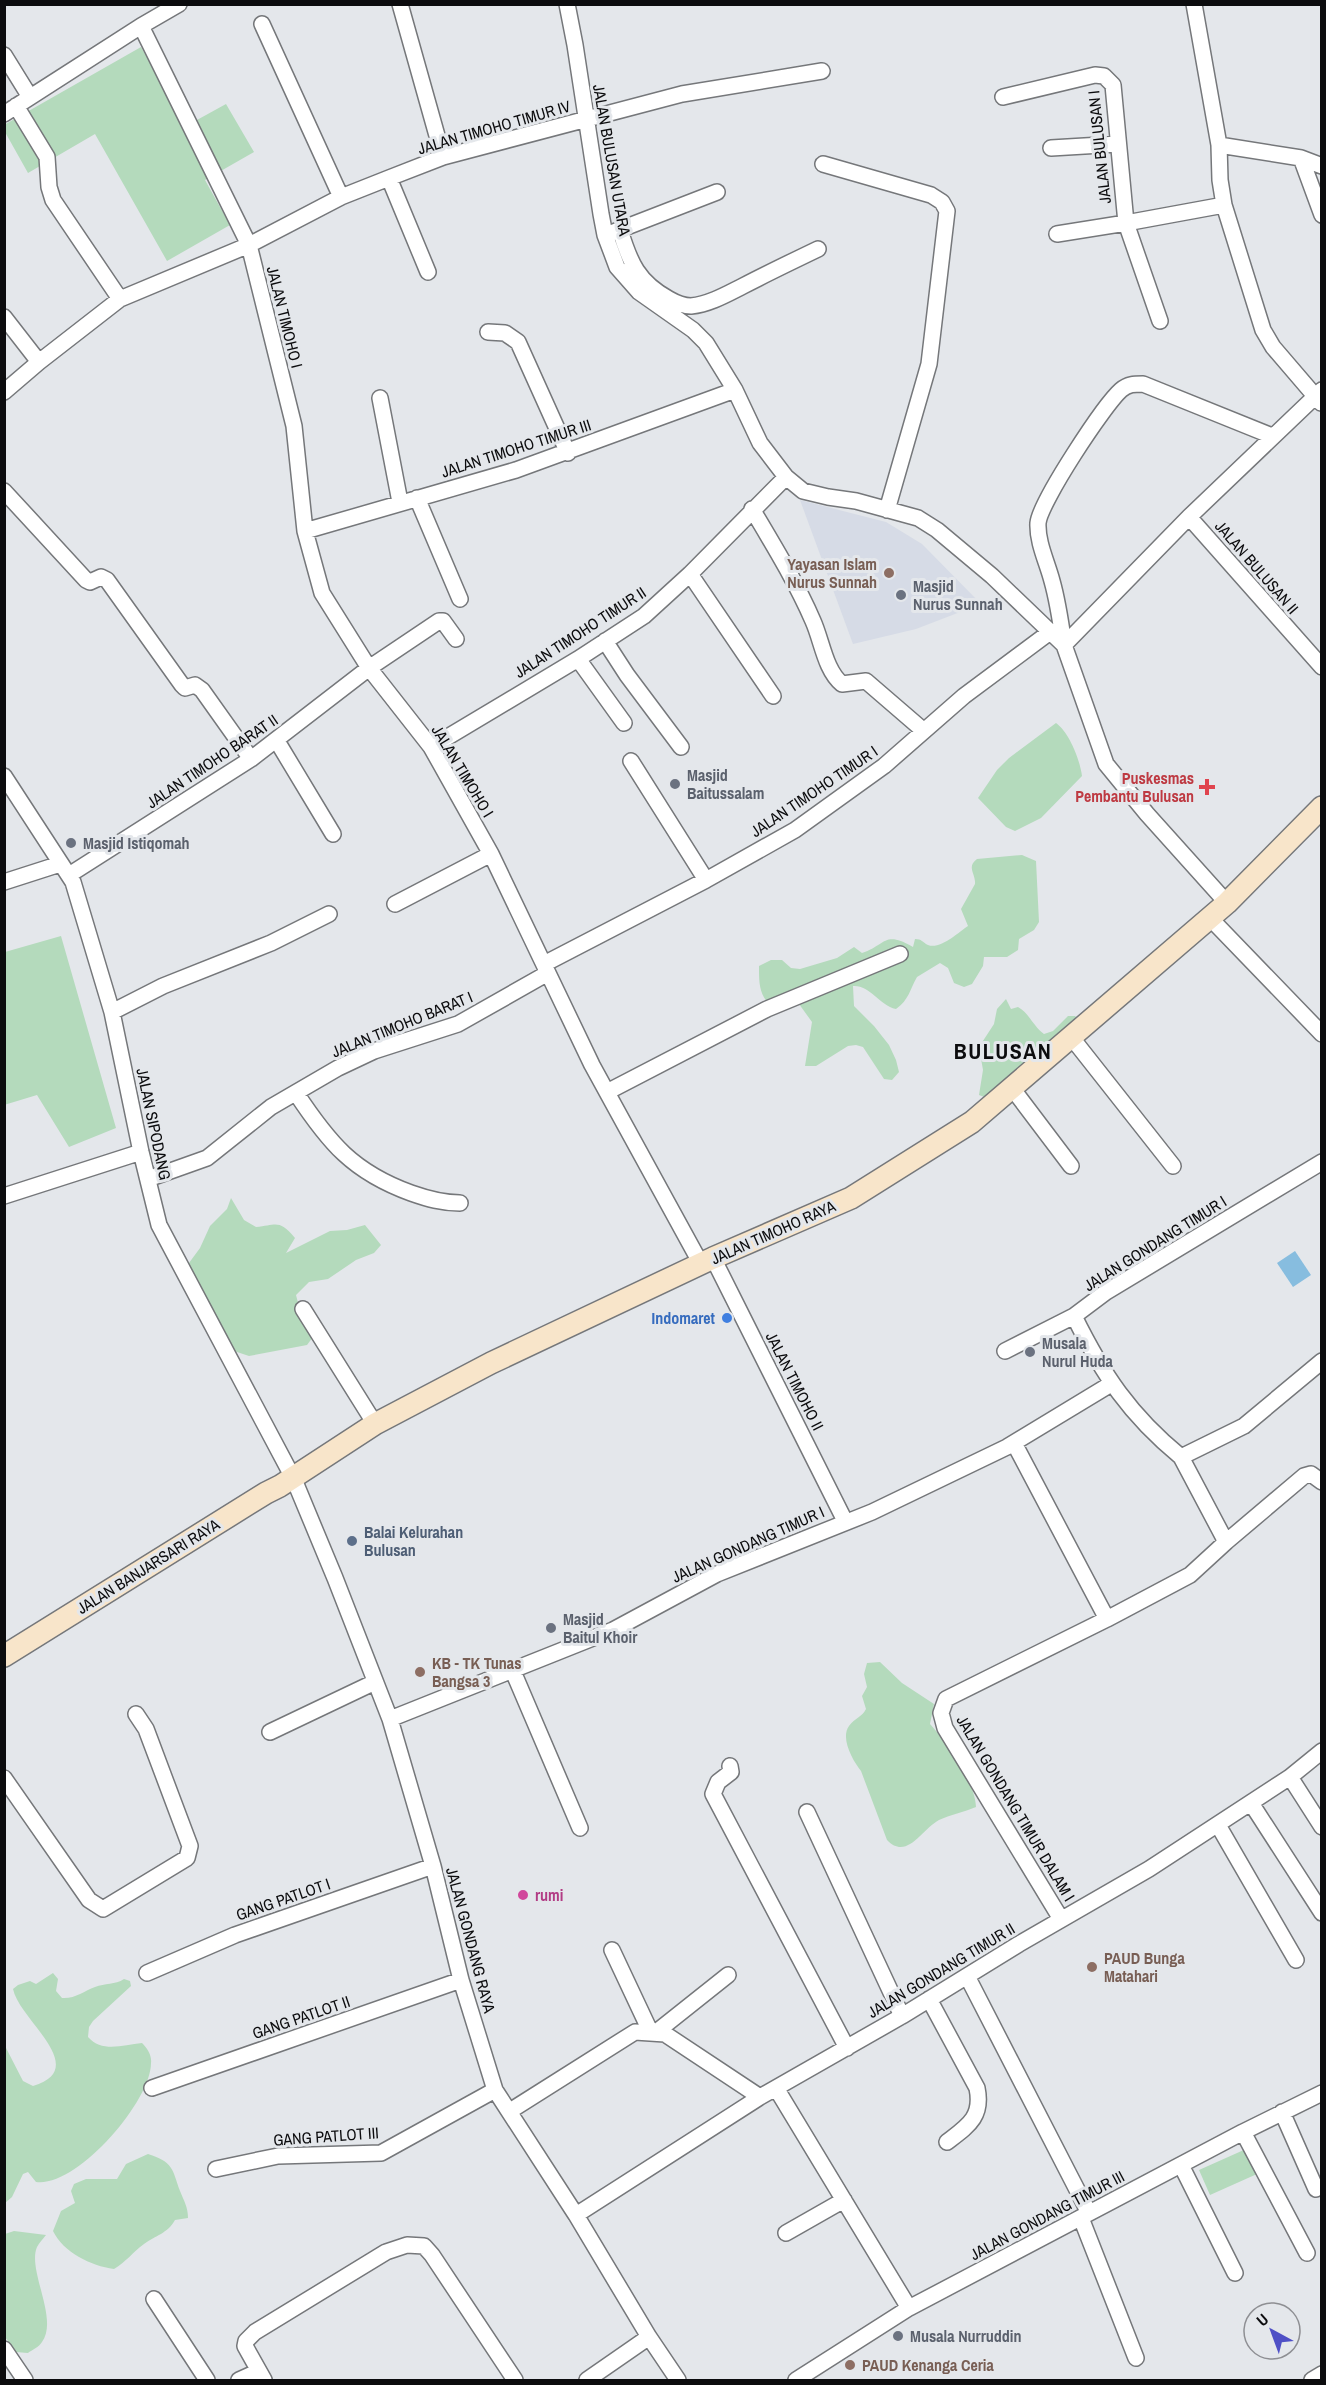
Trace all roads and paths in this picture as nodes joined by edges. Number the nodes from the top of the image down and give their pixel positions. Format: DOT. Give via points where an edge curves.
graph roads {
  1 [pos="179,4"];
  2 [pos="400,4"];
  3 [pos="567,4"];
  4 [pos="1194,4"];
  5 [pos="262,24"];
  6 [pos="141,26"];
  7 [pos="4,55"];
  8 [pos="822,71"];
  9 [pos="30,97"];
  10 [pos="1002,98"];
  11 [pos="10,110"];
  12 [pos="586,120"];
  13 [pos="1118,144"];
  14 [pos="1219,145"];
  15 [pos="1052,148"];
  16 [pos="443,157"];
  17 [pos="1301,158"];
  18 [pos="823,164"];
  19 [pos="1322,166"];
  20 [pos="388,178"];
  21 [pos="717,192"];
  22 [pos="341,197"];
  23 [pos="1224,205"];
  24 [pos="1322,215"];
  25 [pos="1126,223"];
  26 [pos="613,233"];
  27 [pos="1057,234"];
  28 [pos="249,245"];
  29 [pos="818,249"];
  30 [pos="428,272"];
  31 [pos="120,299"];
  32 [pos="4,317"];
  33 [pos="1160,321"];
  34 [pos="488,332"];
  35 [pos="39,362"];
  36 [pos="735,390"];
  37 [pos="4,392"];
  38 [pos="1319,397"];
  39 [pos="380,398"];
  40 [pos="1272,436"];
  41 [pos="568,453"];
  42 [pos="786,477"];
  43 [pos="4,491"];
  44 [pos="417,498"];
  45 [pos="400,502"];
  46 [pos="752,509"];
  47 [pos="887,510"];
  48 [pos="1189,517"];
  49 [pos="305,531"];
  50 [pos="690,574"];
  51 [pos="460,599"];
  52 [pos="1050,632"];
  53 [pos="456,639"];
  54 [pos="604,641"];
  55 [pos="1064,645"];
  56 [pos="578,659"];
  57 [pos="1322,667"];
  58 [pos="369,668"];
  59 [pos="773,696"];
  60 [pos="624,723"];
  61 [pos="924,731"];
  62 [pos="277,741"];
  63 [pos="431,747"];
  64 [pos="681,747"];
  65 [pos="251,759"];
  66 [pos="631,761"];
  67 [pos="4,776"];
  68 [pos="1322,807"];
  69 [pos="333,834"];
  70 [pos="491,854"];
  71 [pos="65,870"];
  72 [pos="706,880"];
  73 [pos="4,882"];
  74 [pos="1227,903"];
  75 [pos="395,904"];
  76 [pos="329,914"];
  77 [pos="1210,918"];
  78 [pos="900,954"];
  79 [pos="546,969"];
  80 [pos="112,1012"];
  81 [pos="1320,1030"];
  82 [pos="1072,1038"];
  83 [pos="1012,1088"];
  84 [pos="607,1092"];
  85 [pos="296,1093"];
  86 [pos="141,1152"];
  87 [pos="1322,1162"];
  88 [pos="1071,1166"];
  89 [pos="1173,1166"];
  90 [pos="148,1179"];
  91 [pos="4,1196"];
  92 [pos="460,1203"];
  93 [pos="707,1261"];
  94 [pos="303,1309"];
  95 [pos="1074,1316"];
  96 [pos="1005,1352"];
  97 [pos="1322,1361"];
  98 [pos="1111,1384"];
  99 [pos="375,1424"];
  100 [pos="1014,1443"];
  101 [pos="1181,1457"];
  102 [pos="297,1472"];
  103 [pos="1316,1478"];
  104 [pos="845,1521"];
  105 [pos="1226,1542"];
  106 [pos="1107,1618"];
  107 [pos="4,1656"];
  108 [pos="512,1669"];
  109 [pos="375,1682"];
  110 [pos="136,1714"];
  111 [pos="390,1719"];
  112 [pos="270,1732"];
  113 [pos="1322,1751"];
  114 [pos="730,1766"];
  115 [pos="1290,1777"];
  116 [pos="4,1778"];
  117 [pos="1251,1803"];
  118 [pos="807,1812"];
  119 [pos="1218,1825"];
  120 [pos="1322,1827"];
  121 [pos="580,1828"];
  122 [pos="433,1866"];
  123 [pos="1322,1913"];
  124 [pos="1061,1919"];
  125 [pos="612,1950"];
  126 [pos="1296,1960"];
  127 [pos="147,1973"];
  128 [pos="728,1975"];
  129 [pos="967,1976"];
  130 [pos="461,1980"];
  131 [pos="929,1999"];
  132 [pos="902,2016"];
  133 [pos="653,2033"];
  134 [pos="847,2048"];
  135 [pos="152,2088"];
  136 [pos="776,2088"];
  137 [pos="495,2090"];
  138 [pos="1322,2093"];
  139 [pos="760,2097"];
  140 [pos="510,2111"];
  141 [pos="1282,2112"];
  142 [pos="1243,2132"];
  143 [pos="947,2142"];
  144 [pos="1181,2165"];
  145 [pos="216,2169"];
  146 [pos="1316,2189"];
  147 [pos="844,2200"];
  148 [pos="576,2215"];
  149 [pos="1085,2215"];
  150 [pos="786,2233"];
  151 [pos="1308,2253"];
  152 [pos="1234,2272"];
  153 [pos="154,2299"];
  154 [pos="909,2308"];
  155 [pos="649,2337"];
  156 [pos="4,2349"];
  157 [pos="1136,2358"];
  158 [pos="1322,2374"];
  159 [pos="262,2376"];
  160 [pos="25,2380"];
  161 [pos="207,2380"];
  162 [pos="239,2380"];
  163 [pos="515,2380"];
  164 [pos="587,2380"];
  165 [pos="678,2380"];
  166 [pos="796,2380"];
  167 [pos="1312,2380"];
  1 -- 6 [label="street"];
  2 -- 16 [label="street"];
  3 -- 12 [label="street, JALAN BULUSAN UTARA"];
  4 -- 14 [label="street"];
  5 -- 22 [label="street"];
  6 -- 9 [label="street"];
  6 -- 28 [label="street, JALAN TIMOHO I"];
  7 -- 9 [label="street"];
  8 -- 12 [label="street, JALAN TIMOHO TIMUR IV" via="682,94"];
  9 -- 11 [label="street"];
  10 -- 13 [label="street, JALAN BULUSAN I" via="1104,76 1113,85"];
  11 -- 31 [label="street" via="47,157 53,200"];
  12 -- 16 [label="street, JALAN TIMOHO TIMUR IV"];
  12 -- 26 [label="street, JALAN BULUSAN UTARA"];
  13 -- 15 [label="street"];
  13 -- 25 [label="street, JALAN BULUSAN I"];
  14 -- 17 [label="street"];
  14 -- 23 [label="street"];
  16 -- 20 [label="street, JALAN TIMOHO TIMUR IV"];
  17 -- 19 [label="street"];
  17 -- 24 [label="street"];
  18 -- 47 [label="street" via="931,195 947,211 929,364"];
  20 -- 22 [label="street, JALAN TIMOHO TIMUR IV"];
  20 -- 30 [label="street"];
  21 -- 26 [label="street"];
  22 -- 28 [label="street, JALAN TIMOHO TIMUR IV"];
  23 -- 25 [label="street, JALAN BULUSAN I"];
  23 -- 38 [label="street" via="1263,330 1273,347"];
  25 -- 27 [label="street"];
  25 -- 33 [label="street"];
  26 -- 29 [label="street" via="636,272 663,296 690,306 711,301"];
  26 -- 36 [label="street, JALAN BULUSAN UTARA" via="617,267 639,292 706,343"];
  28 -- 31 [label="street, JALAN TIMOHO TIMUR IV"];
  28 -- 49 [label="street, JALAN TIMOHO I" via="294,426"];
  31 -- 35 [label="street, JALAN TIMOHO TIMUR IV"];
  32 -- 35 [label="street"];
  34 -- 41 [label="street" via="505,333 518,342"];
  35 -- 37 [label="street, JALAN TIMOHO TIMUR IV"];
  36 -- 41 [label="street, JALAN TIMOHO TIMUR III"];
  36 -- 42 [label="street, JALAN BULUSAN UTARA" via="760,443"];
  38 -- 40 [label="street"];
  39 -- 45 [label="street"];
  40 -- 48 [label="street"];
  40 -- 55 [label="street" via="1143,384 1131,384 1120,390 1061,475 1038,521"];
  41 -- 44 [label="street, JALAN TIMOHO TIMUR III"];
  42 -- 46 [label="street, JALAN TIMOHO TIMUR II"];
  42 -- 47 [label="street, JALAN BULUSAN UTARA" via="803,491"];
  43 -- 65 [label="street" via="86,580 107,580 182,685 195,685 202,690"];
  44 -- 45 [label="street, JALAN TIMOHO TIMUR III"];
  44 -- 51 [label="street"];
  45 -- 49 [label="street, JALAN TIMOHO TIMUR III"];
  46 -- 50 [label="street, JALAN TIMOHO TIMUR II"];
  46 -- 61 [label="street" via="808,611 837,680 842,684 866,681"];
  47 -- 52 [label="street, JALAN BULUSAN UTARA" via="918,518 937,530"];
  48 -- 55 [label="street"];
  48 -- 57 [label="street, JALAN BULUSAN II"];
  49 -- 58 [label="street, JALAN TIMOHO I" via="322,593"];
  50 -- 54 [label="street, JALAN TIMOHO TIMUR II" via="644,616"];
  50 -- 59 [label="street"];
  52 -- 55 [label="street, JALAN BULUSAN UTARA"];
  52 -- 61 [label="street, JALAN TIMOHO TIMUR I"];
  53 -- 58 [label="street, JALAN TIMOHO BARAT II" via="439,621"];
  54 -- 56 [label="street, JALAN TIMOHO TIMUR II"];
  54 -- 64 [label="street"];
  55 -- 74 [label="street, JALAN BULUSAN UTARA" via="1106,764"];
  56 -- 60 [label="street"];
  56 -- 63 [label="street, JALAN TIMOHO TIMUR II"];
  58 -- 62 [label="street, JALAN TIMOHO BARAT II"];
  58 -- 63 [label="street, JALAN TIMOHO I"];
  61 -- 72 [label="street, JALAN TIMOHO TIMUR I" via="884,766 795,830"];
  62 -- 65 [label="street, JALAN TIMOHO BARAT II"];
  62 -- 69 [label="street"];
  63 -- 70 [label="street, JALAN TIMOHO I"];
  65 -- 71 [label="street, JALAN TIMOHO BARAT II"];
  66 -- 72 [label="street"];
  67 -- 71 [label="street, JALAN SIPODANG"];
  68 -- 74 [label="main road, JALAN TIMOHO RAYA"];
  70 -- 75 [label="street"];
  70 -- 79 [label="street, JALAN TIMOHO I"];
  71 -- 73 [label="street, JALAN TIMOHO BARAT II"];
  71 -- 80 [label="street, JALAN SIPODANG" via="73,882"];
  72 -- 79 [label="street, JALAN TIMOHO TIMUR I"];
  74 -- 77 [label="main road, JALAN TIMOHO RAYA"];
  76 -- 80 [label="street"];
  77 -- 81 [label="street"];
  77 -- 82 [label="main road, JALAN TIMOHO RAYA"];
  78 -- 84 [label="street" via="767,1009"];
  79 -- 84 [label="street, JALAN TIMOHO I"];
  79 -- 85 [label="street, JALAN TIMOHO BARAT I" via="458,1024 374,1051"];
  80 -- 86 [label="street, JALAN SIPODANG"];
  82 -- 83 [label="main road, JALAN TIMOHO RAYA"];
  82 -- 89 [label="street"];
  83 -- 88 [label="street"];
  83 -- 93 [label="main road, JALAN TIMOHO RAYA" via="972,1122 851,1198"];
  84 -- 93 [label="street, JALAN TIMOHO I"];
  85 -- 90 [label="street, JALAN TIMOHO BARAT I" via="271,1107 207,1158"];
  85 -- 92 [label="street" via="332,1143 368,1174 440,1203"];
  86 -- 90 [label="street, JALAN SIPODANG"];
  86 -- 91 [label="street"];
  87 -- 95 [label="street, JALAN GONDANG TIMUR I" via="1106,1292"];
  90 -- 102 [label="street, JALAN SIPODANG" via="159,1225"];
  93 -- 99 [label="main road, JALAN TIMOHO RAYA" via="491,1363"];
  93 -- 104 [label="street, JALAN TIMOHO II"];
  94 -- 99 [label="street"];
  95 -- 96 [label="street, JALAN GONDANG TIMUR I"];
  95 -- 98 [label="street"];
  97 -- 101 [label="street" via="1244,1426"];
  98 -- 100 [label="street, JALAN GONDANG TIMUR I"];
  98 -- 101 [label="street" via="1156,1436"];
  99 -- 102 [label="main road, JALAN TIMOHO RAYA"];
  100 -- 104 [label="street, JALAN GONDANG TIMUR I" via="872,1512"];
  100 -- 106 [label="street"];
  101 -- 105 [label="street"];
  102 -- 107 [label="main road, JALAN BANJARSARI RAYA" via="277,1481 266,1493"];
  102 -- 109 [label="street, JALAN GONDANG RAYA"];
  103 -- 105 [label="street, JALAN GONDANG TIMUR DALAM I" via="1304,1476"];
  104 -- 108 [label="street, JALAN GONDANG TIMUR I" via="717,1574 613,1630"];
  105 -- 106 [label="street, JALAN GONDANG TIMUR DALAM I" via="1190,1575"];
  106 -- 124 [label="street, JALAN GONDANG TIMUR DALAM I" via="946,1699 941,1713 945,1728"];
  108 -- 111 [label="street, JALAN GONDANG TIMUR I"];
  108 -- 121 [label="street"];
  109 -- 111 [label="street, JALAN GONDANG RAYA"];
  109 -- 112 [label="street"];
  110 -- 116 [label="street" via="146,1729 189,1852 187,1858 103,1909 89,1899"];
  111 -- 122 [label="street, JALAN GONDANG RAYA"];
  113 -- 115 [label="street, JALAN GONDANG TIMUR II"];
  114 -- 134 [label="street" via="731,1772 718,1782 713,1794"];
  115 -- 117 [label="street, JALAN GONDANG TIMUR II"];
  115 -- 120 [label="street"];
  117 -- 119 [label="street, JALAN GONDANG TIMUR II"];
  117 -- 123 [label="street"];
  118 -- 132 [label="street"];
  119 -- 124 [label="street, JALAN GONDANG TIMUR II"];
  119 -- 126 [label="street"];
  122 -- 127 [label="street, GANG PATLOT I" via="235,1935"];
  122 -- 130 [label="street, JALAN GONDANG RAYA"];
  124 -- 129 [label="street, JALAN GONDANG TIMUR II"];
  125 -- 133 [label="street"];
  128 -- 133 [label="street"];
  129 -- 131 [label="street, JALAN GONDANG TIMUR II"];
  129 -- 149 [label="street"];
  130 -- 135 [label="street, GANG PATLOT II"];
  130 -- 137 [label="street, JALAN GONDANG RAYA"];
  131 -- 132 [label="street, JALAN GONDANG TIMUR II"];
  131 -- 143 [label="street" via="979,2097 978,2110 970,2125"];
  132 -- 134 [label="street, JALAN GONDANG TIMUR II"];
  133 -- 139 [label="street" via="665,2034"];
  133 -- 140 [label="street" via="635,2032"];
  134 -- 136 [label="street, JALAN GONDANG TIMUR II"];
  136 -- 139 [label="street, JALAN GONDANG TIMUR II"];
  136 -- 147 [label="street"];
  137 -- 140 [label="street, JALAN GONDANG RAYA"];
  137 -- 145 [label="street, GANG PATLOT III" via="381,2153 278,2156"];
  138 -- 141 [label="street, JALAN GONDANG TIMUR III"];
  139 -- 148 [label="street, JALAN GONDANG TIMUR II"];
  140 -- 148 [label="street, JALAN GONDANG RAYA"];
  141 -- 142 [label="street, JALAN GONDANG TIMUR III"];
  141 -- 146 [label="street"];
  142 -- 144 [label="street, JALAN GONDANG TIMUR III"];
  142 -- 151 [label="street"];
  144 -- 149 [label="street, JALAN GONDANG TIMUR III"];
  144 -- 152 [label="street"];
  147 -- 150 [label="street"];
  147 -- 154 [label="street"];
  148 -- 155 [label="street, JALAN GONDANG RAYA"];
  149 -- 154 [label="street, JALAN GONDANG TIMUR III"];
  149 -- 157 [label="street"];
  153 -- 161 [label="street"];
  154 -- 166 [label="street, JALAN GONDANG TIMUR III"];
  155 -- 164 [label="street"];
  155 -- 165 [label="street, JALAN GONDANG RAYA"];
  156 -- 160 [label="street"];
  158 -- 167 [label="street"];
  159 -- 162 [label="street"];
  159 -- 163 [label="street" via="245,2346 255,2332 352,2271 407,2245 424,2246 432,2255"];
}
